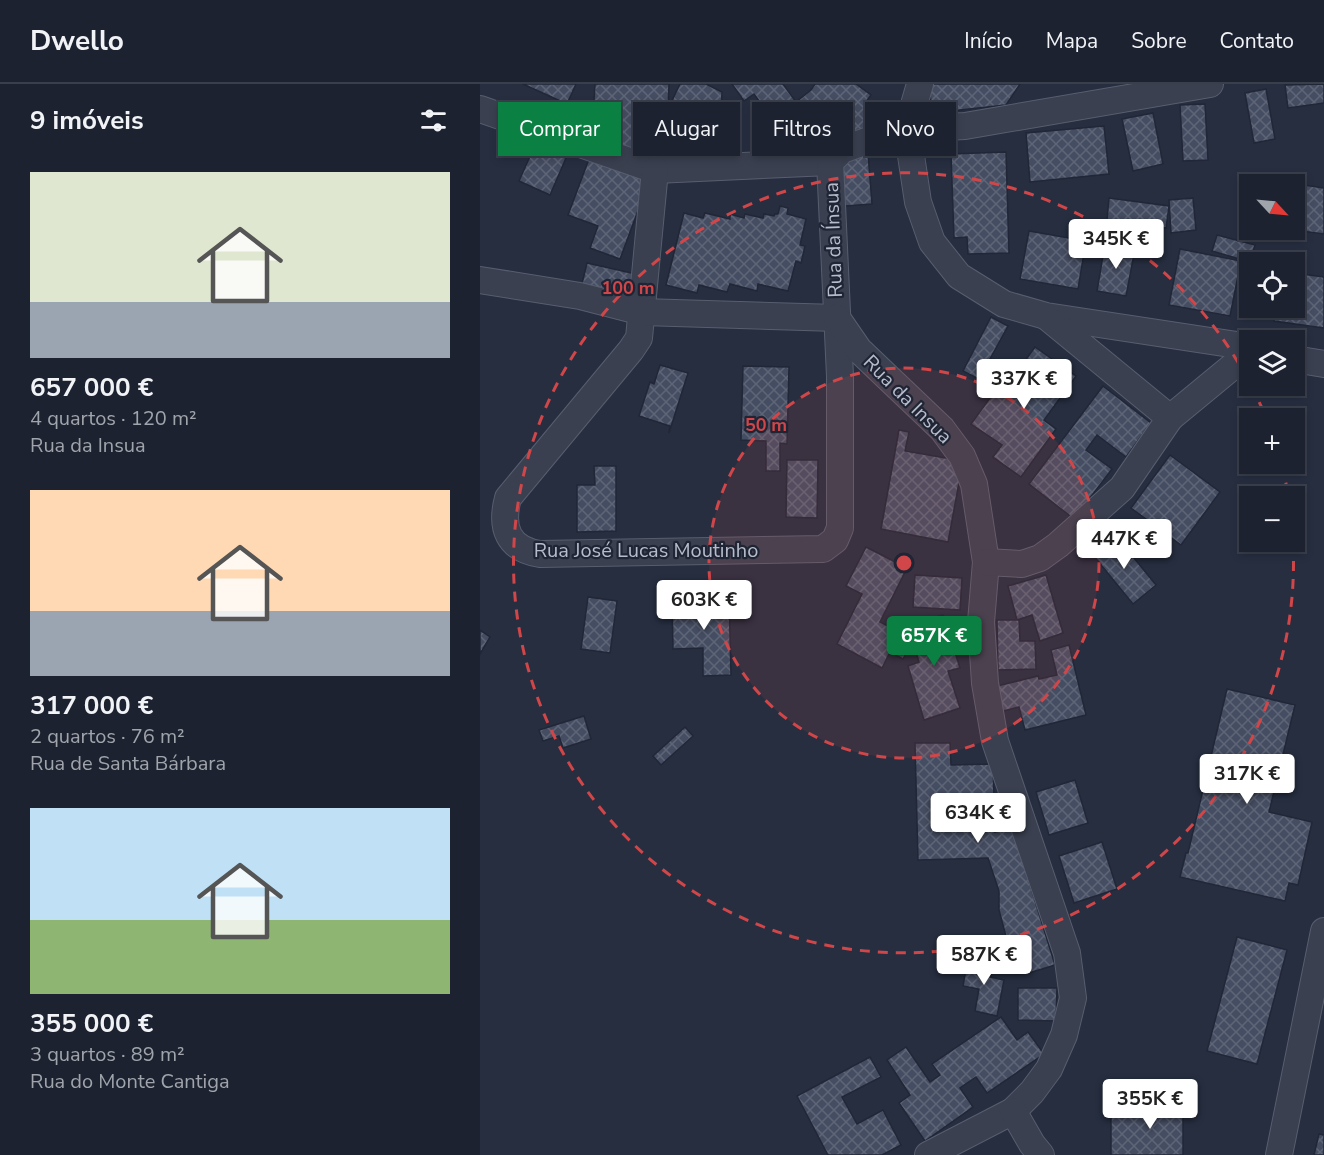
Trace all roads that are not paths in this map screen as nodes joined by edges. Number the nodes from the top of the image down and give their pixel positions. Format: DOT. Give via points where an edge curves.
graph roads {
  1 [pos="920,84"];
  2 [pos="1210,84"];
  3 [pos="915,102"];
  4 [pos="480,109"];
  5 [pos="956,126"];
  6 [pos="865,142"];
  7 [pos="911,156"];
  8 [pos="830,162"];
  9 [pos="655,170"];
  10 [pos="480,280"];
  11 [pos="642,312"];
  12 [pos="1046,316"];
  13 [pos="837,318"];
  14 [pos="1239,345"];
  15 [pos="1239,361"];
  16 [pos="1305,361"];
  17 [pos="1324,364"];
  18 [pos="1170,418"];
  19 [pos="986,562"];
  20 [pos="1324,931"];
  21 [pos="1013,1112"];
  22 [pos="927,1155"];
  23 [pos="1041,1155"];
  24 [pos="1280,1155"];
  1 -- 3 [label="street"];
  2 -- 5 [label="street"];
  4 -- 9 [label="street"];
  6 -- 8 [label="street" via="842,150"];
  7 -- 12 [label="street" via="918,202 932,242 959,276 1004,304"];
  8 -- 9 [label="street"];
  8 -- 13 [label="street, Rua da Ínsua"];
  9 -- 11 [label="street, Rua José Lucas Moutinho"];
  10 -- 11 [label="street" via="580,296"];
  11 -- 13 [label="street"];
  11 -- 13 [label="street, Rua José Lucas Moutinho" via="639,338 631,350 508,498 504,513 507,531 525,552 823,549 835,540 840,528"];
  12 -- 14 [label="street"];
  12 -- 18 [label="street"];
  13 -- 19 [label="street, Rua da Insua" via="859,350 942,429 962,456 974,484"];
  15 -- 18 [label="street"];
  16 -- 17 [label="street"];
  18 -- 19 [label="street" via="1122,488 1058,545 1040,558 1022,564"];
  19 -- 21 [label="street, Rua da Insua" via="981,622 985,683 995,741 1067,953 1073,998 1064,1035 1049,1069"];
  20 -- 24 [label="street"];
  21 -- 22 [label="street, Rua da Insua"];
  21 -- 23 [label="street"];
}
